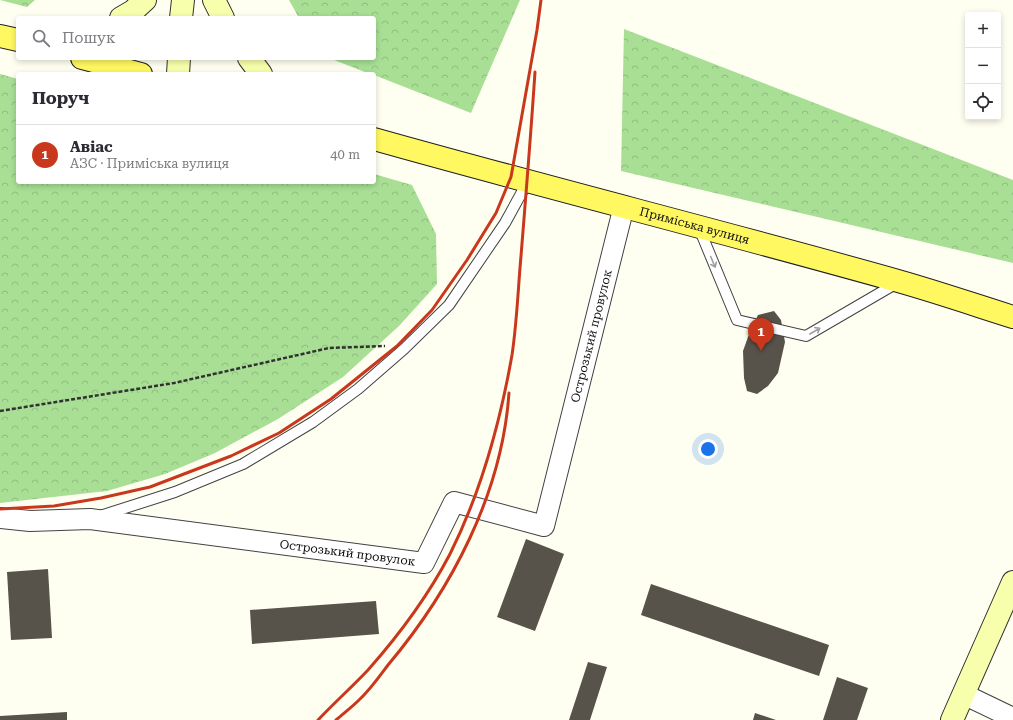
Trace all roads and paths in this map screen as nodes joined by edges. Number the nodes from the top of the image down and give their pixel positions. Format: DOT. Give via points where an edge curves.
graph roads {
  1 [pos="145,0"];
  2 [pos="182,0"];
  3 [pos="214,0"];
  4 [pos="124,16"];
  5 [pos="182,16"];
  6 [pos="222,16"];
  7 [pos="0,36"];
  8 [pos="16,40"];
  9 [pos="89,60"];
  10 [pos="179,60"];
  11 [pos="250,60"];
  12 [pos="134,72"];
  13 [pos="178,72"];
  14 [pos="260,72"];
  15 [pos="376,139"];
  16 [pos="528,181"];
  17 [pos="624,206"];
  18 [pos="698,226"];
  19 [pos="900,282"];
  20 [pos="1013,317"];
  21 [pos="404,349"];
  22 [pos="0,412"];
  23 [pos="0,518"];
  24 [pos="90,519"];
  25 [pos="1013,582"];
  26 [pos="963,694"];
  27 [pos="1013,718"];
  28 [pos="952,720"];
  1 -- 4 [label="main road"];
  2 -- 5 [label="main road"];
  3 -- 6 [label="main road"];
  7 -- 8 [label="main road"];
  9 -- 12 [label="main road"];
  10 -- 13 [label="main road"];
  11 -- 14 [label="main road"];
  15 -- 16 [label="main road, Приміська вулиця"];
  16 -- 17 [label="main road, Приміська вулиця"];
  16 -- 21 [label="lane" via="505,223 448,305"];
  17 -- 18 [label="main road, Приміська вулиця"];
  17 -- 24 [label="street, Острозький провулок" via="544,526 454,502 424,563"];
  18 -- 19 [label="main road, Приміська вулиця"];
  18 -- 19 [label="lane, one-way" via="737,320 806,336"];
  19 -- 20 [label="main road, Приміська вулиця"];
  21 -- 22 [label="path" via="397,346 329,348 174,383"];
  21 -- 24 [label="lane" via="358,389 313,422 243,464 175,492"];
  23 -- 24 [label="street, Острозький провулок" via="30,521"];
  25 -- 26 [label="main road"];
  26 -- 27 [label="street"];
  26 -- 28 [label="main road"];
}
